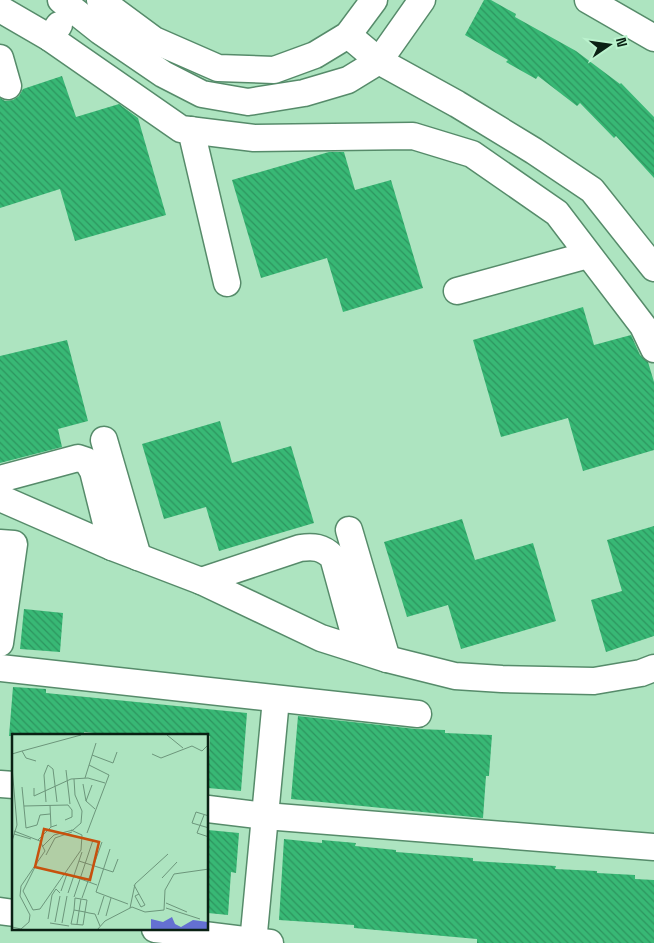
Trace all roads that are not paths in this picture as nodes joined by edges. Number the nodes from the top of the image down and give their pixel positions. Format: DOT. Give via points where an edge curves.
graph roads {
  1 [pos="100,0"];
  2 [pos="374,0"];
  3 [pos="422,0"];
  4 [pos="588,0"];
  5 [pos="65,4"];
  6 [pos="13,9"];
  7 [pos="348,35"];
  8 [pos="50,38"];
  9 [pos="654,38"];
  10 [pos="0,58"];
  11 [pos="379,61"];
  12 [pos="8,86"];
  13 [pos="191,130"];
  14 [pos="588,255"];
  15 [pos="654,268"];
  16 [pos="227,283"];
  17 [pos="457,291"];
  18 [pos="654,349"];
  19 [pos="104,440"];
  20 [pos="0,479"];
  21 [pos="0,498"];
  22 [pos="349,530"];
  23 [pos="0,543"];
  24 [pos="112,547"];
  25 [pos="138,557"];
  26 [pos="201,581"];
  27 [pos="0,643"];
  28 [pos="358,648"];
  29 [pos="387,659"];
  30 [pos="0,668"];
  31 [pos="654,668"];
  32 [pos="276,698"];
  33 [pos="418,714"];
  34 [pos="209,809"];
  35 [pos="265,816"];
  36 [pos="654,847"];
  37 [pos="163,930"];
  38 [pos="259,942"];
  1 -- 7 [label="street" via="154,40 218,68 274,70 315,55"];
  2 -- 7 [label="street"];
  3 -- 11 [label="street"];
  4 -- 9 [label="street"];
  5 -- 8 [label="street"];
  5 -- 11 [label="street" via="163,74 202,94 248,102 304,93 348,80"];
  6 -- 8 [label="street"];
  7 -- 11 [label="street"];
  8 -- 13 [label="street" via="181,129"];
  10 -- 12 [label="street"];
  11 -- 15 [label="street" via="457,104 592,190"];
  13 -- 14 [label="street" via="254,138 413,136 472,154 557,213"];
  13 -- 16 [label="street"];
  14 -- 17 [label="street"];
  14 -- 18 [label="street" via="643,326"];
  19 -- 25 [label="street"];
  20 -- 24 [label="street" via="78,458 88,461"];
  21 -- 24 [label="street"];
  22 -- 29 [label="street"];
  23 -- 27 [label="street" via="14,544"];
  24 -- 25 [label="street"];
  25 -- 26 [label="street"];
  26 -- 28 [label="street" via="321,638"];
  26 -- 28 [label="street" via="300,548 316,546 333,557"];
  28 -- 29 [label="street"];
  29 -- 31 [label="street" via="455,676 502,679 594,682 641,674"];
  30 -- 32 [label="street"];
  32 -- 33 [label="street"];
  32 -- 35 [label="street"];
  34 -- 35 [label="street"];
  35 -- 36 [label="street"];
  35 -- 38 [label="street"];
  37 -- 38 [label="street"];
}
